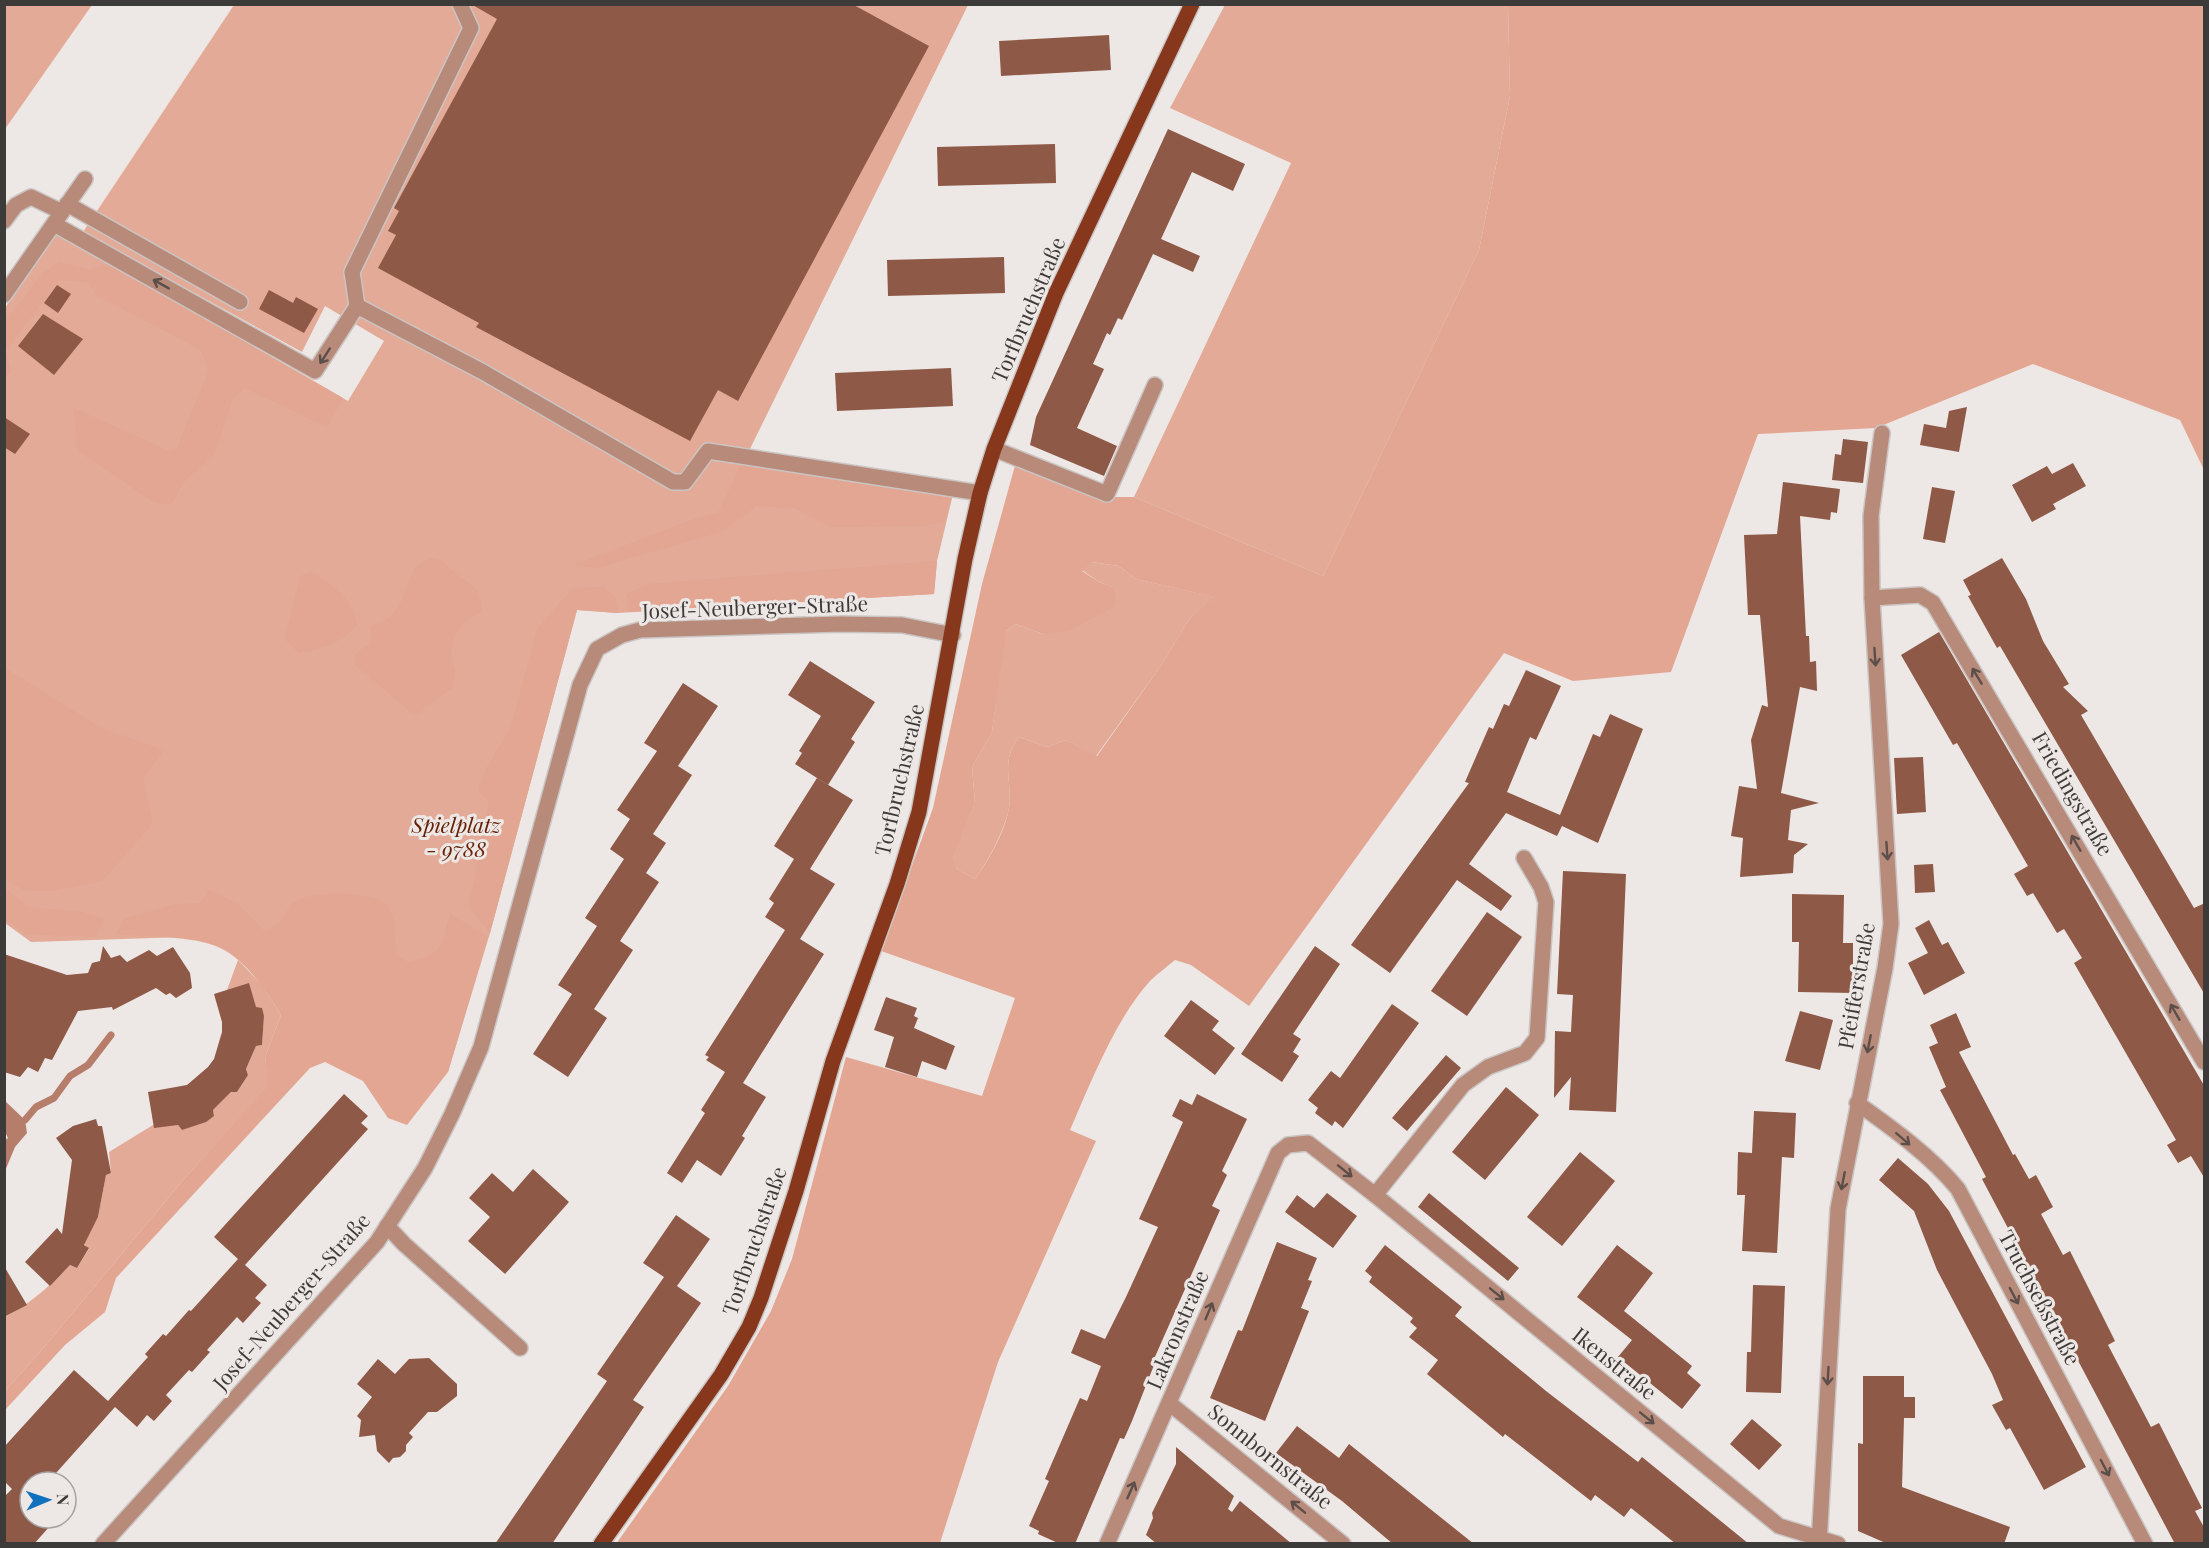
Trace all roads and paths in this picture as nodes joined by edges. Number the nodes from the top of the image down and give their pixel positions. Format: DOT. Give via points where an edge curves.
graph roads {
  1 [pos="460,4"];
  2 [pos="1192,4"];
  3 [pos="85,179"];
  4 [pos="61,213"];
  5 [pos="4,221"];
  6 [pos="4,295"];
  7 [pos="240,302"];
  8 [pos="357,306"];
  9 [pos="1155,385"];
  10 [pos="1882,433"];
  11 [pos="994,449"];
  12 [pos="980,493"];
  13 [pos="1872,598"];
  14 [pos="953,635"];
  15 [pos="1524,858"];
  16 [pos="2205,1062"];
  17 [pos="1857,1103"];
  18 [pos="1296,1143"];
  19 [pos="1375,1195"];
  20 [pos="387,1226"];
  21 [pos="520,1348"];
  22 [pos="1170,1403"];
  23 [pos="1819,1540"];
  24 [pos="103,1544"];
  25 [pos="601,1544"];
  26 [pos="1107,1544"];
  27 [pos="1343,1544"];
  28 [pos="1838,1544"];
  29 [pos="2145,1544"];
  1 -- 8 [label="street" via="471,28 352,272"];
  2 -- 11 [label="main road, Torfbruchstraße" via="1056,293"];
  3 -- 4 [label="street"];
  4 -- 5 [label="street" via="31,197 16,205"];
  4 -- 6 [label="street"];
  4 -- 7 [label="street"];
  8 -- 4 [label="street, one-way" via="315,370"];
  8 -- 12 [label="street" via="483,372 673,482 685,482 708,451"];
  9 -- 11 [label="street" via="1107,494"];
  10 -- 13 [label="street, Pfeifferstraße" via="1871,516"];
  11 -- 12 [label="main road, Torfbruchstraße"];
  12 -- 14 [label="main road, Torfbruchstraße"];
  16 -- 13 [label="street, Friedingstraße, one-way" via="1933,603 1920,595"];
  13 -- 17 [label="street, Pfeifferstraße, one-way" via="1891,924"];
  14 -- 20 [label="street, Josef-Neuberger-Straße" via="891,625 663,628 622,635 597,649 580,685 481,1047 425,1168"];
  14 -- 25 [label="main road, Torfbruchstraße" via="919,812 833,1061 761,1298 721,1375"];
  15 -- 19 [label="street" via="1546,902 1537,1038 1525,1053 1488,1067 1462,1085"];
  17 -- 23 [label="street, Pfeifferstraße, one-way" via="1838,1209"];
  17 -- 29 [label="street, Truchseßstraße, one-way" via="1888,1125 1958,1189"];
  18 -- 19 [label="street, Ikenstraße, one-way" via="1308,1143 1318,1149"];
  22 -- 18 [label="street, Lakronstraße, one-way" via="1278,1153"];
  19 -- 23 [label="street, Ikenstraße, one-way" via="1779,1526"];
  20 -- 21 [label="street"];
  20 -- 24 [label="street, Josef-Neuberger-Straße" via="267,1366"];
  26 -- 22 [label="street, Lakronstraße, one-way"];
  27 -- 22 [label="street, Sonnbornstraße, one-way"];
  23 -- 28 [label="street, Ikenstraße"];
}
